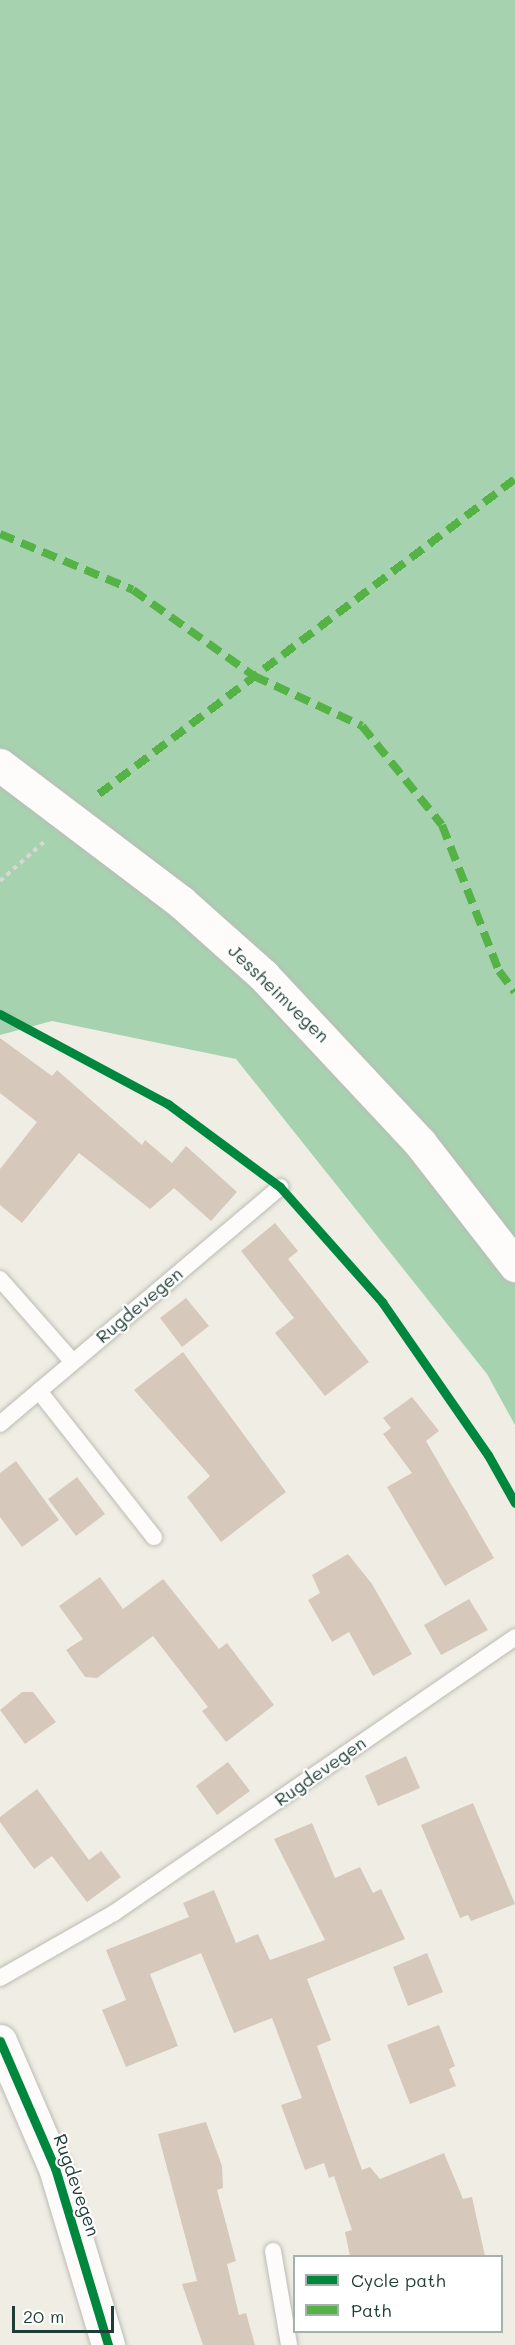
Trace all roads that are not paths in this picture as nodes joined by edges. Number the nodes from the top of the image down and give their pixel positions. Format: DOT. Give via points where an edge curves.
graph roads {
  1 [pos="0,765"];
  2 [pos="280,1187"];
  3 [pos="515,1264"];
  4 [pos="0,1279"];
  5 [pos="72,1361"];
  6 [pos="39,1391"];
  7 [pos="0,1424"];
  8 [pos="154,1537"];
  9 [pos="515,1637"];
  10 [pos="0,1978"];
  11 [pos="0,2041"];
  12 [pos="273,2251"];
  13 [pos="108,2345"];
  14 [pos="289,2345"];
  1 -- 3 [label="main road, Jessheimvegen" via="182,902 263,975 420,1143"];
  2 -- 5 [label="lane, Rugdevegen"];
  4 -- 5 [label="lane"];
  5 -- 6 [label="lane, Rugdevegen"];
  6 -- 7 [label="lane, Rugdevegen"];
  6 -- 8 [label="lane"];
  9 -- 10 [label="lane, Rugdevegen" via="114,1913"];
  11 -- 13 [label="main road, Rugdevegen" via="55,2168"];
  12 -- 14 [label="lane"];
}
